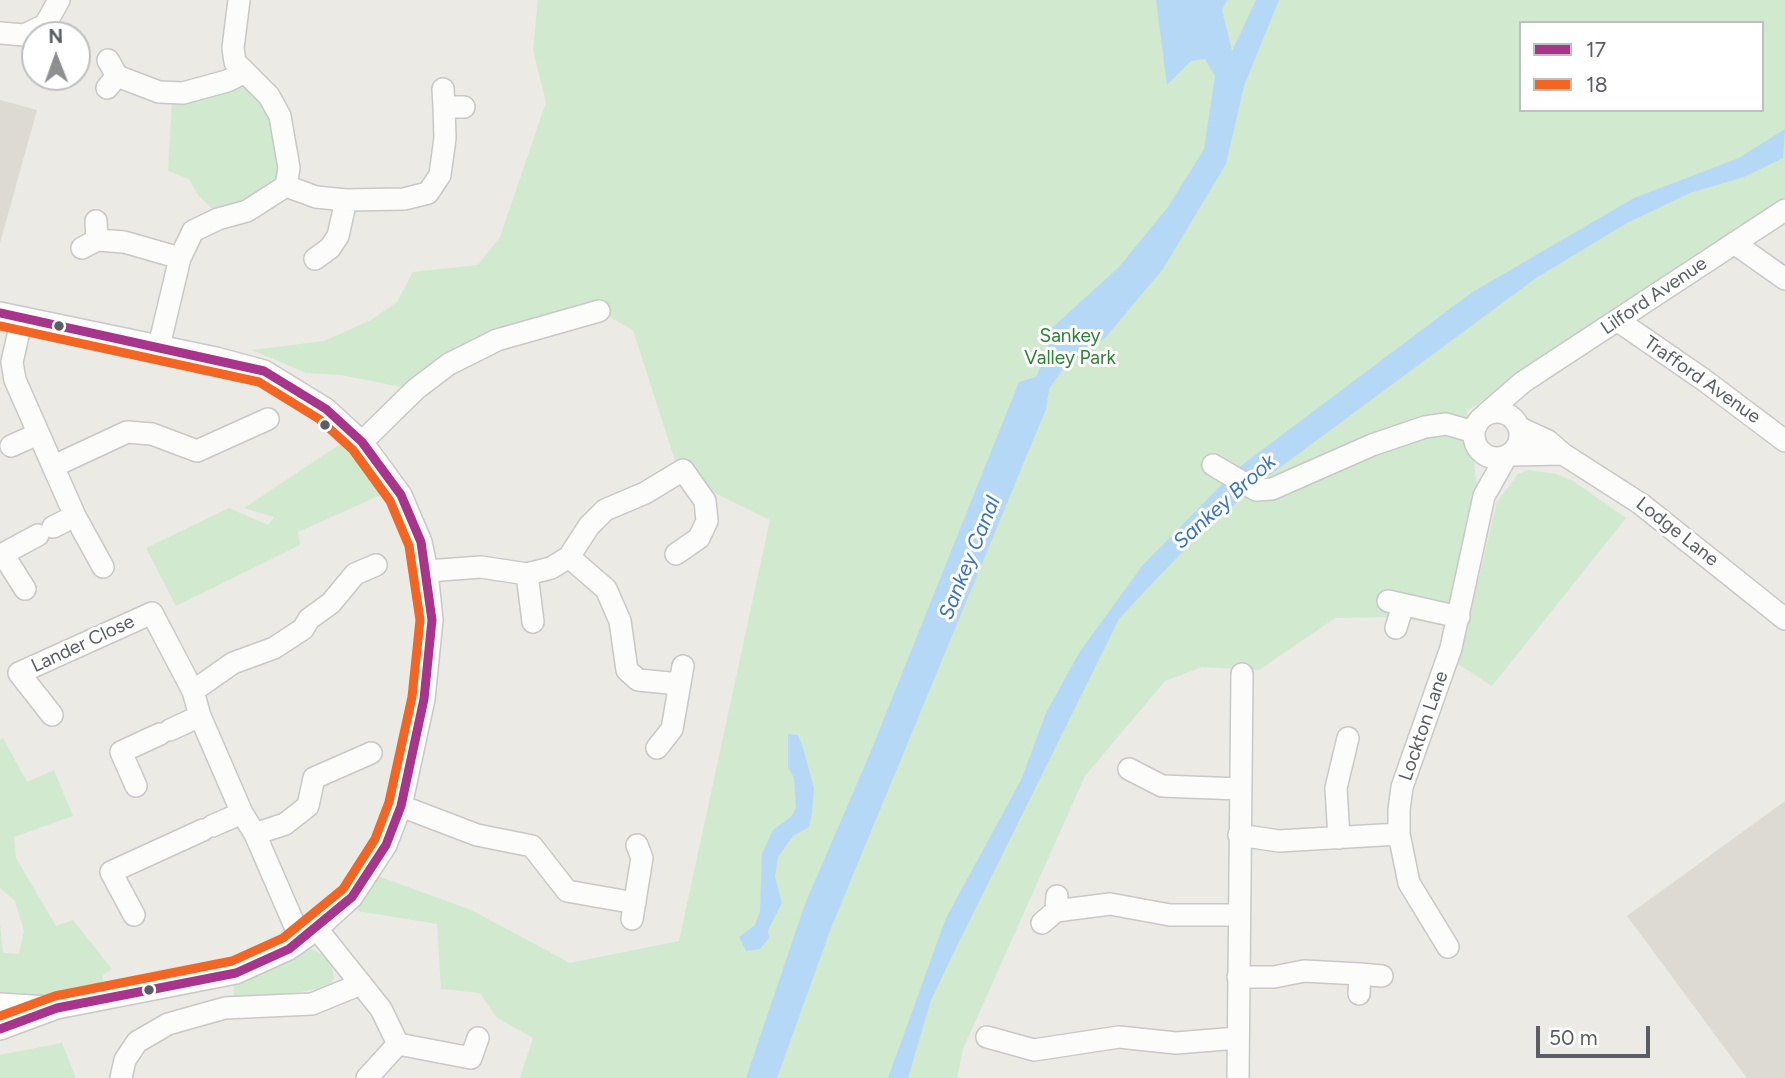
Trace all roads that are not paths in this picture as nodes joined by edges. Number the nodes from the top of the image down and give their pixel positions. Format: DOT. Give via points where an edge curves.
graph roads {
  1 [pos="60,0"];
  2 [pos="239,0"];
  3 [pos="0,33"];
  4 [pos="243,73"];
  5 [pos="111,75"];
  6 [pos="450,101"];
  7 [pos="286,186"];
  8 [pos="346,200"];
  9 [pos="1785,210"];
  10 [pos="92,236"];
  11 [pos="1734,243"];
  12 [pos="329,257"];
  13 [pos="180,258"];
  14 [pos="1785,279"];
  15 [pos="599,311"];
  16 [pos="0,313"];
  17 [pos="22,318"];
  18 [pos="1617,320"];
  19 [pos="159,346"];
  20 [pos="6,371"];
  21 [pos="1523,382"];
  22 [pos="268,419"];
  23 [pos="1518,424"];
  24 [pos="1480,432"];
  25 [pos="38,434"];
  26 [pos="1785,441"];
  27 [pos="362,442"];
  28 [pos="5,449"];
  29 [pos="1563,454"];
  30 [pos="1508,456"];
  31 [pos="1213,465"];
  32 [pos="54,466"];
  33 [pos="1484,496"];
  34 [pos="75,516"];
  35 [pos="676,554"];
  36 [pos="569,557"];
  37 [pos="376,565"];
  38 [pos="103,567"];
  39 [pos="427,570"];
  40 [pos="527,574"];
  41 [pos="25,589"];
  42 [pos="1459,617"];
  43 [pos="1785,619"];
  44 [pos="533,622"];
  45 [pos="1396,628"];
  46 [pos="1241,674"];
  47 [pos="193,691"];
  48 [pos="52,715"];
  49 [pos="200,716"];
  50 [pos="1348,739"];
  51 [pos="657,748"];
  52 [pos="371,753"];
  53 [pos="1128,770"];
  54 [pos="136,786"];
  55 [pos="1240,789"];
  56 [pos="401,806"];
  57 [pos="242,813"];
  58 [pos="255,834"];
  59 [pos="1399,834"];
  60 [pos="1239,835"];
  61 [pos="1339,838"];
  62 [pos="637,845"];
  63 [pos="1052,910"];
  64 [pos="134,915"];
  65 [pos="1239,915"];
  66 [pos="309,935"];
  67 [pos="1448,947"];
  68 [pos="1382,976"];
  69 [pos="1238,977"];
  70 [pos="361,984"];
  71 [pos="0,1004"];
  72 [pos="57,1008"];
  73 [pos="0,1029"];
  74 [pos="987,1037"];
  75 [pos="478,1038"];
  76 [pos="1238,1038"];
  77 [pos="398,1044"];
  78 [pos="121,1078"];
  79 [pos="367,1078"];
  80 [pos="1238,1078"];
  1 -- 3 [label="street" via="45,25 24,35"];
  2 -- 4 [label="street" via="233,48"];
  4 -- 5 [label="street" via="183,93 159,92"];
  4 -- 7 [label="street" via="269,96 280,116 289,169"];
  6 -- 8 [label="street" via="440,175 428,193 404,199"];
  7 -- 8 [label="street" via="316,197"];
  7 -- 13 [label="street" via="247,211 193,232"];
  8 -- 12 [label="street"];
  9 -- 11 [label="street, Lilford Avenue"];
  10 -- 13 [label="street"];
  11 -- 14 [label="street"];
  11 -- 18 [label="street, Lilford Avenue"];
  13 -- 19 [label="street"];
  15 -- 27 [label="street" via="497,340 449,364"];
  16 -- 17 [label="street"];
  17 -- 19 [label="street"];
  17 -- 20 [label="street"];
  18 -- 21 [label="street, Lilford Avenue"];
  18 -- 26 [label="street, Trafford Avenue"];
  19 -- 27 [label="street" via="264,372 326,409"];
  20 -- 25 [label="street"];
  21 -- 23 [label="street"];
  21 -- 24 [label="street, Lilford Avenue"];
  22 -- 32 [label="street" via="197,451 152,434 127,432"];
  23 -- 24 [label="street" via="1500,412"];
  23 -- 29 [label="street, Lodge Lane"];
  23 -- 30 [label="street" via="1520,441"];
  24 -- 30 [label="street" via="1492,458"];
  24 -- 31 [label="street" via="1446,424 1425,427 1372,445 1284,485 1256,490"];
  24 -- 33 [label="street, Lockton Lane"];
  25 -- 28 [label="street"];
  25 -- 32 [label="street"];
  27 -- 39 [label="street" via="401,495"];
  29 -- 30 [label="street"];
  29 -- 43 [label="street, Lodge Lane" via="1641,504"];
  30 -- 33 [label="street, Lockton Lane"];
  32 -- 34 [label="street"];
  33 -- 42 [label="street, Lockton Lane"];
  34 -- 38 [label="street"];
  34 -- 41 [label="street" via="3,554"];
  35 -- 36 [label="street" via="699,538 708,521 705,500 683,470 605,510"];
  36 -- 40 [label="street"];
  36 -- 51 [label="street" via="606,589 620,621 627,670 638,680 681,675 672,729"];
  37 -- 47 [label="street" via="355,573 303,629 274,648 233,663"];
  39 -- 40 [label="street" via="481,567"];
  39 -- 56 [label="street" via="432,620 429,671"];
  40 -- 44 [label="street"];
  42 -- 45 [label="street" via="1395,603"];
  42 -- 59 [label="street, Lockton Lane" via="1402,786"];
  46 -- 55 [label="street"];
  47 -- 48 [label="street, Lander Close" via="152,613 19,673"];
  47 -- 49 [label="street, Lander Close"];
  49 -- 54 [label="street" via="121,752"];
  49 -- 57 [label="street, Lander Close"];
  50 -- 61 [label="street" via="1336,788"];
  52 -- 58 [label="street" via="314,778 308,806 285,824"];
  53 -- 55 [label="street" via="1162,786"];
  55 -- 60 [label="street"];
  56 -- 62 [label="street" via="459,830 532,846 567,891 634,911 642,858"];
  56 -- 66 [label="street" via="386,845 362,885"];
  57 -- 58 [label="street, Lander Close"];
  57 -- 64 [label="street" via="111,872"];
  58 -- 66 [label="street, Lander Close"];
  59 -- 61 [label="street"];
  59 -- 67 [label="street, Lockton Lane" via="1409,883"];
  60 -- 61 [label="street" via="1279,841"];
  60 -- 65 [label="street"];
  63 -- 65 [label="street" via="1110,904 1162,914"];
  65 -- 69 [label="street"];
  66 -- 70 [label="street, Lander Close"];
  66 -- 72 [label="street" via="258,964 215,979"];
  68 -- 69 [label="street" via="1359,984 1304,971"];
  69 -- 76 [label="street"];
  70 -- 77 [label="street, Lander Close" via="381,1009"];
  70 -- 78 [label="street" via="313,1004 225,1008 167,1024 137,1042 125,1060"];
  71 -- 72 [label="street"];
  72 -- 73 [label="street"];
  74 -- 76 [label="street" via="1034,1050 1119,1037 1176,1043"];
  75 -- 77 [label="street" via="471,1058"];
  76 -- 80 [label="street"];
  77 -- 79 [label="street"];
}
